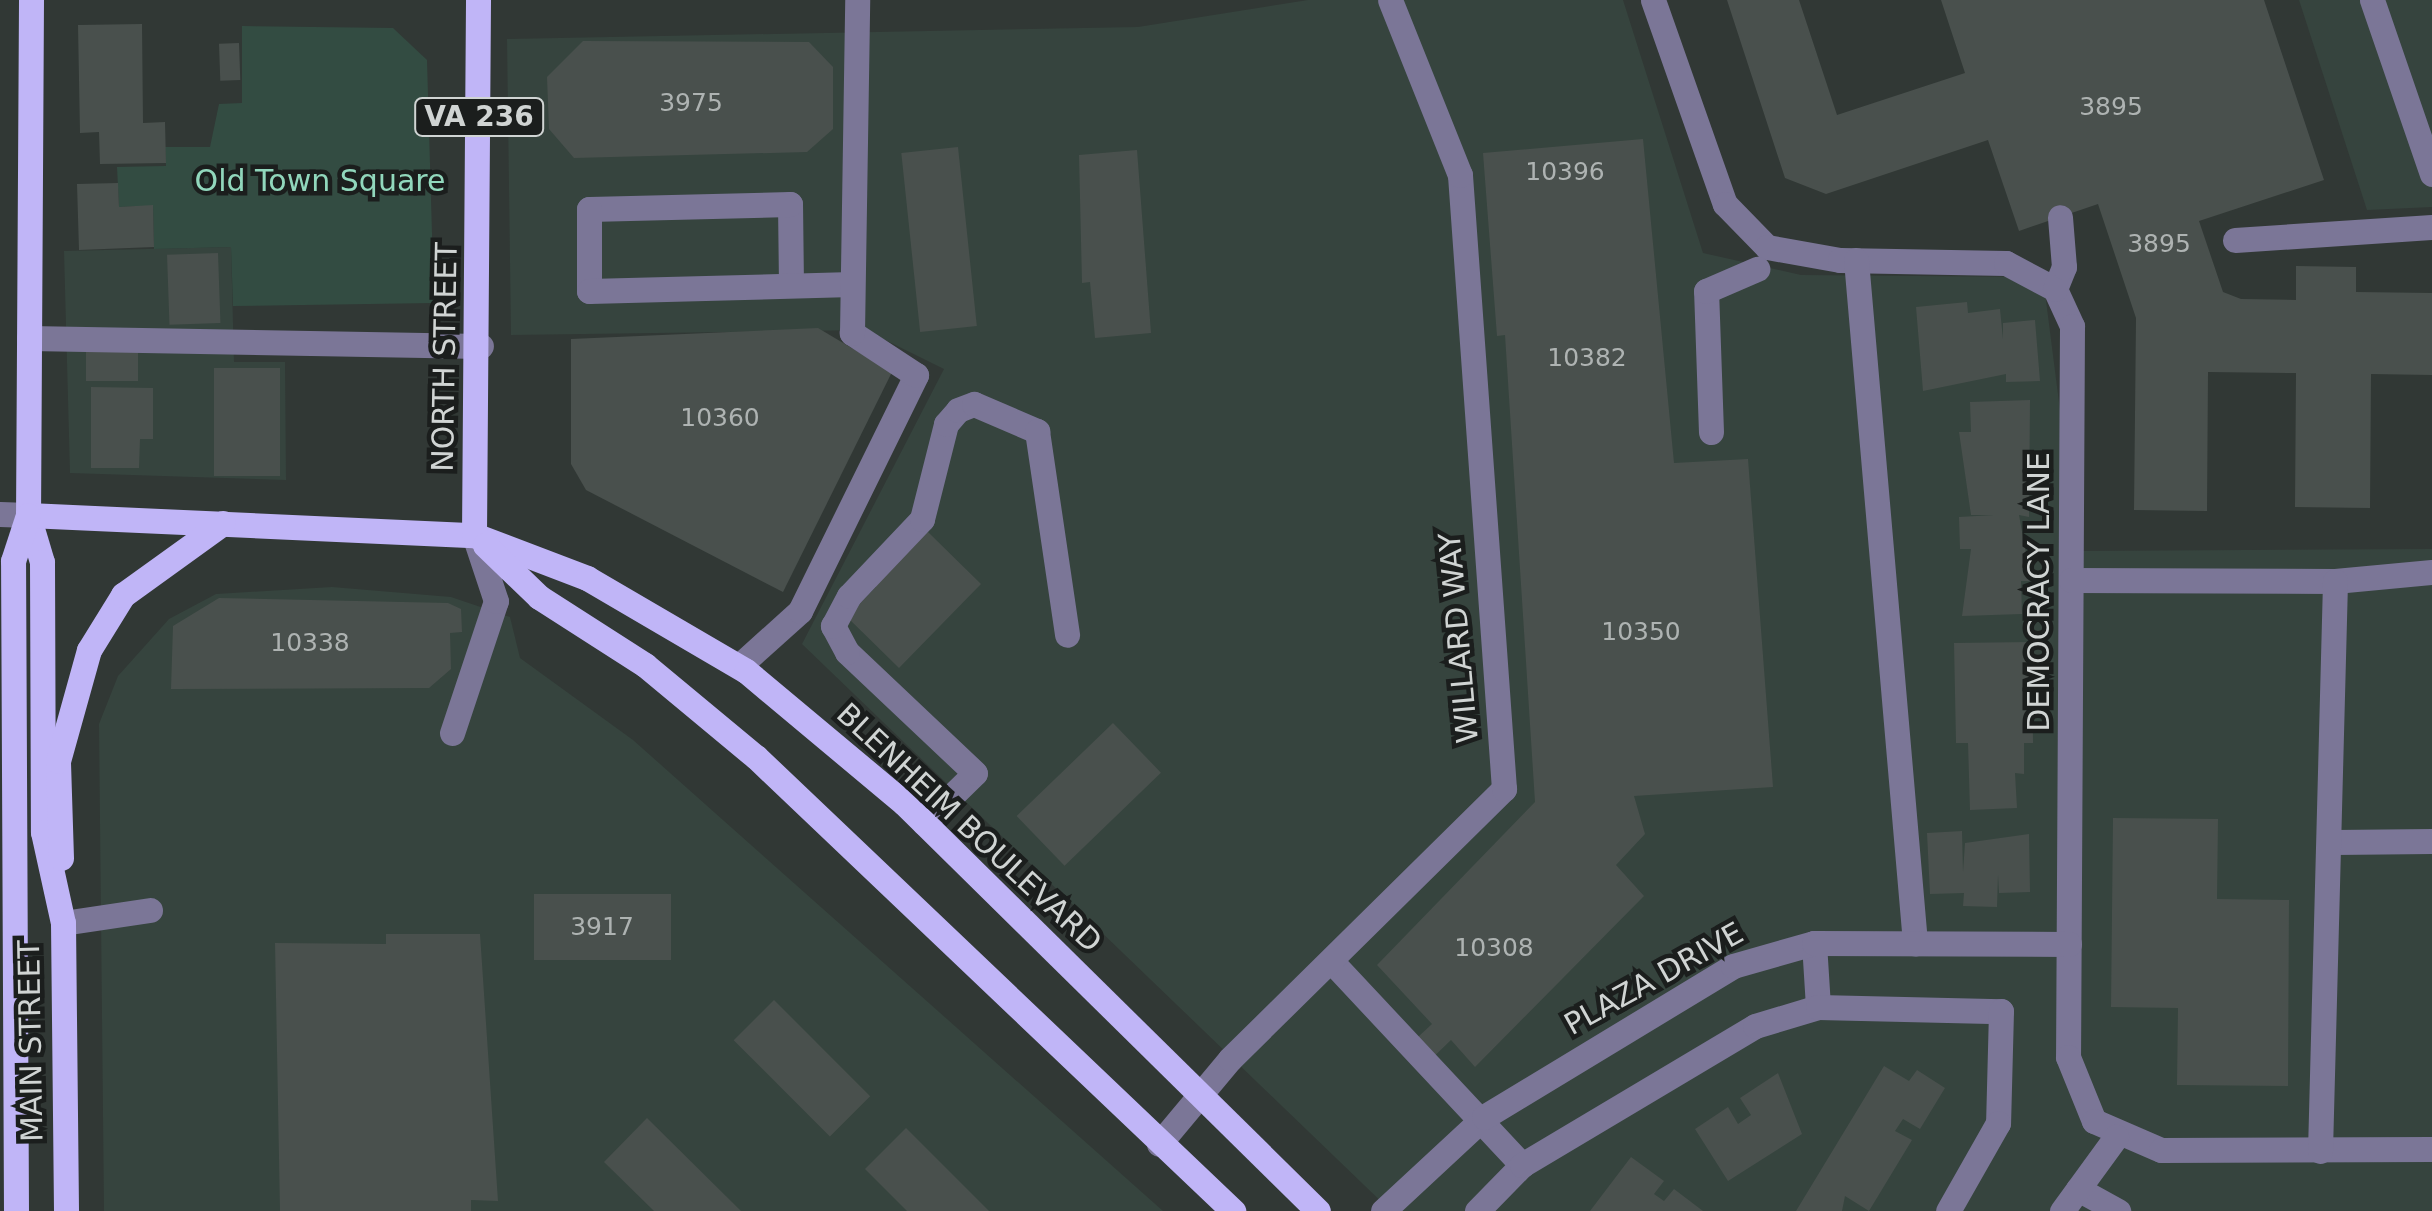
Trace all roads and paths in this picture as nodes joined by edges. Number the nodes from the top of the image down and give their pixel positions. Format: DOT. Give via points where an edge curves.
graph roads {
  1 [pos="30,0"];
  2 [pos="478,0"];
  3 [pos="857,0"];
  4 [pos="1390,0"];
  5 [pos="1654,0"];
  6 [pos="2372,0"];
  7 [pos="2432,174"];
  8 [pos="2060,217"];
  9 [pos="2432,227"];
  10 [pos="2234,240"];
  11 [pos="1856,260"];
  12 [pos="1757,269"];
  13 [pos="842,284"];
  14 [pos="791,285"];
  15 [pos="2055,289"];
  16 [pos="29,338"];
  17 [pos="481,346"];
  18 [pos="1711,432"];
  19 [pos="0,514"];
  20 [pos="28,515"];
  21 [pos="223,523"];
  22 [pos="474,534"];
  23 [pos="2432,572"];
  24 [pos="2071,580"];
  25 [pos="2334,581"];
  26 [pos="1067,635"];
  27 [pos="739,666"];
  28 [pos="452,734"];
  29 [pos="924,823"];
  30 [pos="2432,841"];
  31 [pos="2334,842"];
  32 [pos="150,910"];
  33 [pos="63,923"];
  34 [pos="1814,943"];
  35 [pos="1916,943"];
  36 [pos="2068,944"];
  37 [pos="1333,963"];
  38 [pos="1818,1007"];
  39 [pos="1201,1096"];
  40 [pos="1484,1117"];
  41 [pos="2116,1137"];
  42 [pos="1158,1144"];
  43 [pos="2432,1150"];
  44 [pos="2320,1151"];
  45 [pos="1522,1165"];
  46 [pos="2078,1189"];
  47 [pos="16,1211"];
  48 [pos="66,1211"];
  49 [pos="1233,1211"];
  50 [pos="1318,1211"];
  51 [pos="1383,1211"];
  52 [pos="1477,1211"];
  53 [pos="1948,1211"];
  54 [pos="2062,1211"];
  55 [pos="2118,1211"];
  1 -- 16 [label="main road, MAIN STREET"];
  2 -- 17 [label="main road, NORTH STREET / VA 236"];
  3 -- 13 [label="street"];
  4 -- 37 [label="street, WILLARD WAY" via="1460,175 1504,789"];
  5 -- 11 [label="street" via="1716,183 1741,226 1786,254"];
  6 -- 7 [label="street"];
  8 -- 15 [label="street" via="2064,267"];
  9 -- 10 [label="street"];
  11 -- 15 [label="street" via="1996,262"];
  11 -- 35 [label="street"];
  12 -- 18 [label="street" via="1706,291"];
  13 -- 14 [label="street"];
  13 -- 27 [label="street" via="852,333 916,375 800,611"];
  14 -- 14 [label="street" via="588,291 589,210 790,204"];
  15 -- 24 [label="street, DEMOCRACY LANE" via="2072,326"];
  16 -- 17 [label="street"];
  16 -- 20 [label="main road, MAIN STREET"];
  17 -- 22 [label="main road, NORTH STREET"];
  19 -- 20 [label="street"];
  20 -- 21 [label="main road, BLENHEIM BOULEVARD"];
  20 -- 33 [label="main road, MAIN STREET" via="42,562 43,832"];
  20 -- 47 [label="main road, MAIN STREET" via="13,562"];
  21 -- 22 [label="main road, BLENHEIM BOULEVARD"];
  21 -- 33 [label="main road" via="123,596 88,650 58,761"];
  22 -- 27 [label="main road, BLENHEIM BOULEVARD" via="587,578"];
  22 -- 28 [label="street" via="496,600"];
  22 -- 42 [label="main road" via="539,597 646,665 756,756"];
  23 -- 25 [label="street"];
  24 -- 25 [label="street"];
  24 -- 36 [label="street, DEMOCRACY LANE"];
  25 -- 31 [label="street"];
  26 -- 29 [label="street" via="1036,431 974,404 958,410 946,424 922,519 849,596 833,626 846,652 975,773"];
  27 -- 29 [label="main road, BLENHEIM BOULEVARD"];
  29 -- 39 [label="main road, BLENHEIM BOULEVARD"];
  30 -- 31 [label="street"];
  31 -- 44 [label="street"];
  32 -- 33 [label="street"];
  33 -- 48 [label="main road, MAIN STREET"];
  34 -- 35 [label="street, PLAZA DRIVE"];
  34 -- 38 [label="street"];
  34 -- 40 [label="street, PLAZA DRIVE" via="1733,966"];
  35 -- 36 [label="street, PLAZA DRIVE"];
  36 -- 41 [label="street, DEMOCRACY LANE" via="2072,1082 2094,1120"];
  37 -- 39 [label="street, WILLARD WAY"];
  37 -- 40 [label="street"];
  38 -- 45 [label="street" via="1755,1026"];
  38 -- 53 [label="street" via="2000,1011 1998,1123"];
  39 -- 42 [label="street, WILLARD WAY"];
  39 -- 50 [label="main road, BLENHEIM BOULEVARD"];
  40 -- 45 [label="street"];
  40 -- 51 [label="street, PLAZA DRIVE"];
  41 -- 44 [label="street" via="2161,1150"];
  41 -- 46 [label="street"];
  42 -- 49 [label="main road"];
  43 -- 44 [label="street"];
  45 -- 52 [label="street"];
  46 -- 54 [label="street"];
  46 -- 55 [label="street"];
}
